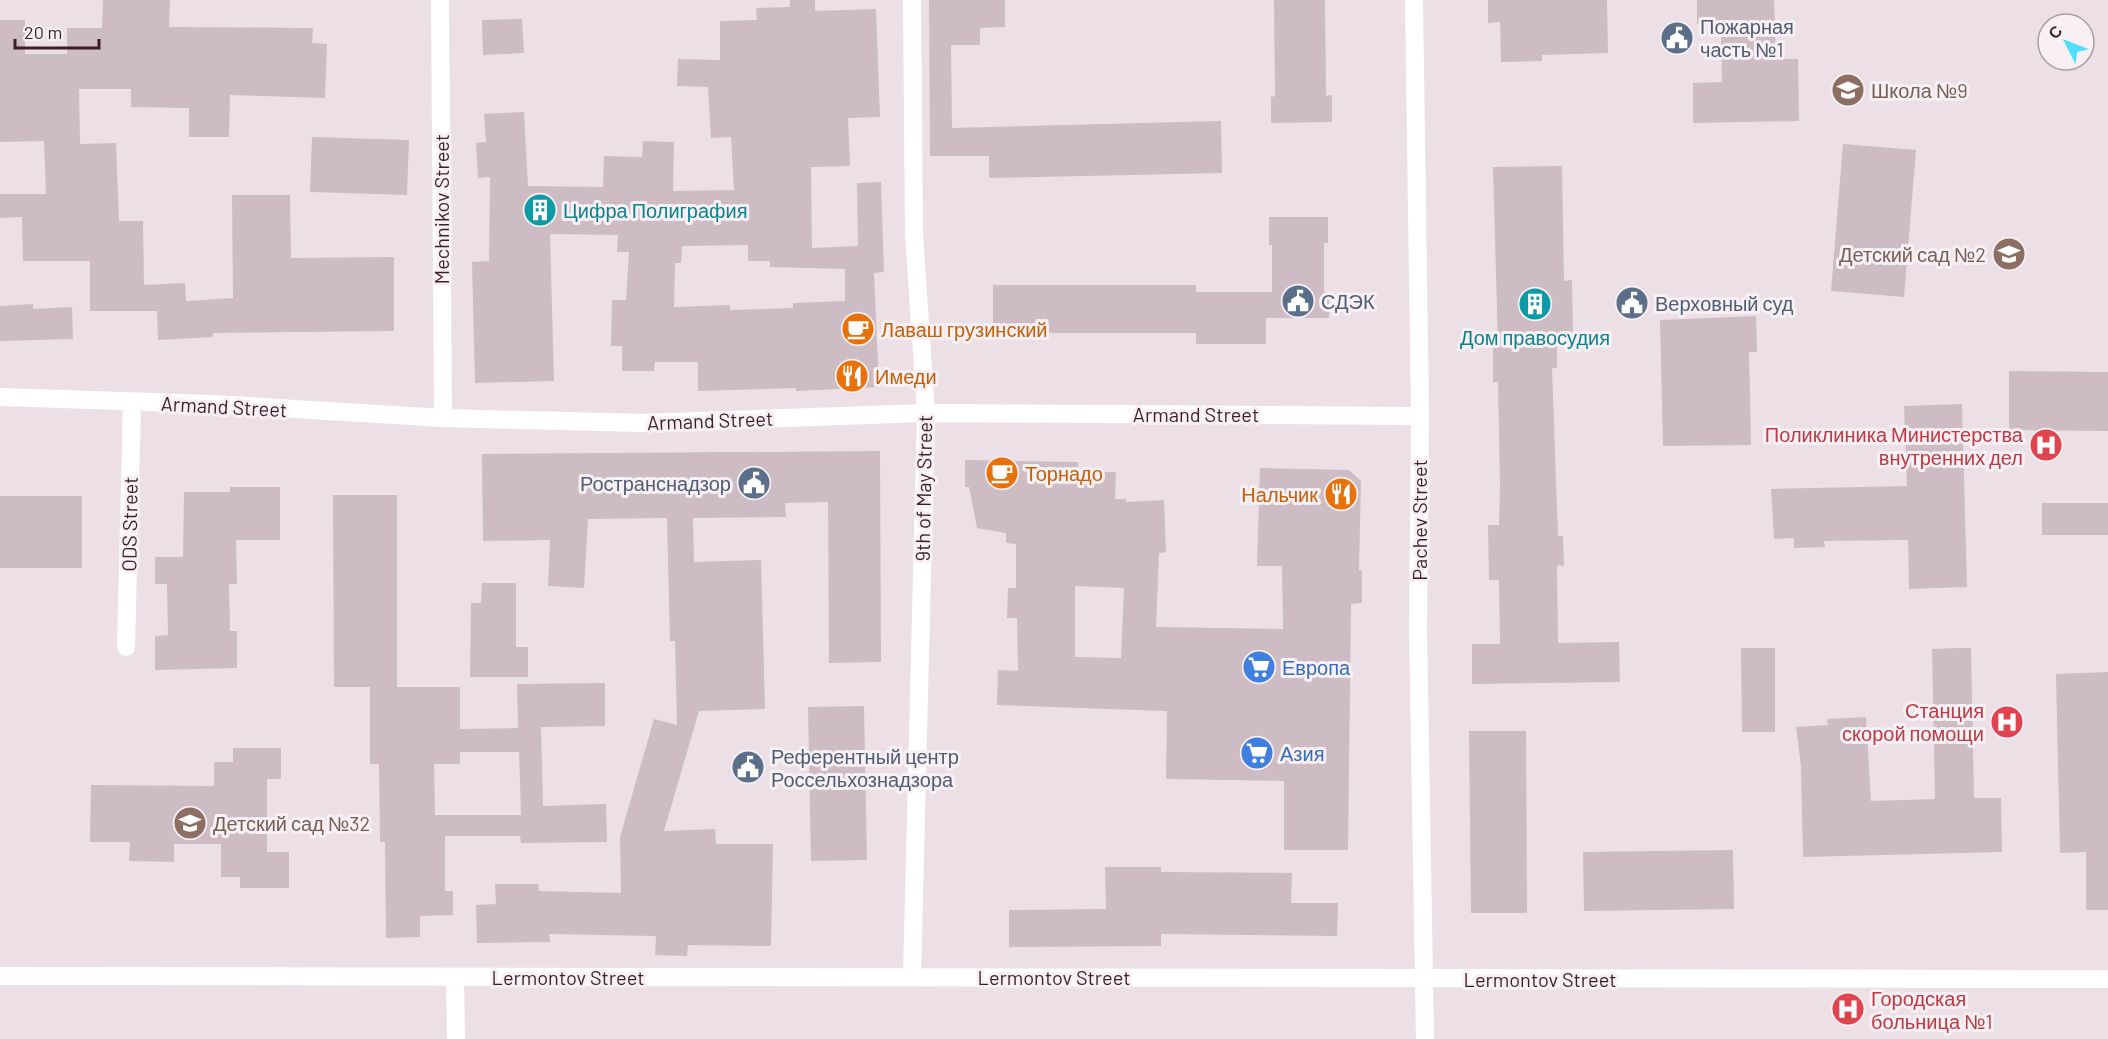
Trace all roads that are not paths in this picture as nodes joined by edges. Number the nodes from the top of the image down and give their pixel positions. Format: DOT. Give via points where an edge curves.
graph roads {
  1 [pos="440,0"];
  2 [pos="912,0"];
  3 [pos="1414,0"];
  4 [pos="0,397"];
  5 [pos="132,402"];
  6 [pos="926,413"];
  7 [pos="1420,416"];
  8 [pos="443,418"];
  9 [pos="126,647"];
  10 [pos="0,976"];
  11 [pos="455,976"];
  12 [pos="912,977"];
  13 [pos="1424,978"];
  14 [pos="2108,979"];
  15 [pos="456,1039"];
  16 [pos="1425,1039"];
  1 -- 8 [label="street, Mechnikov Street"];
  2 -- 6 [label="street, 9th of May Street" via="914,234"];
  3 -- 7 [label="street, Pachev Street"];
  4 -- 5 [label="street, Armand Street"];
  5 -- 8 [label="street, Armand Street"];
  5 -- 9 [label="street, ODS Street"];
  6 -- 7 [label="street, Armand Street"];
  6 -- 8 [label="street, Armand Street" via="643,423"];
  6 -- 12 [label="street, 9th of May Street"];
  7 -- 13 [label="street, Pachev Street" via="1418,630"];
  10 -- 11 [label="street, Lermontov Street"];
  11 -- 12 [label="street, Lermontov Street"];
  11 -- 15 [label="street"];
  12 -- 13 [label="street, Lermontov Street"];
  13 -- 14 [label="street, Lermontov Street"];
  13 -- 16 [label="street, Pachev Street"];
}
